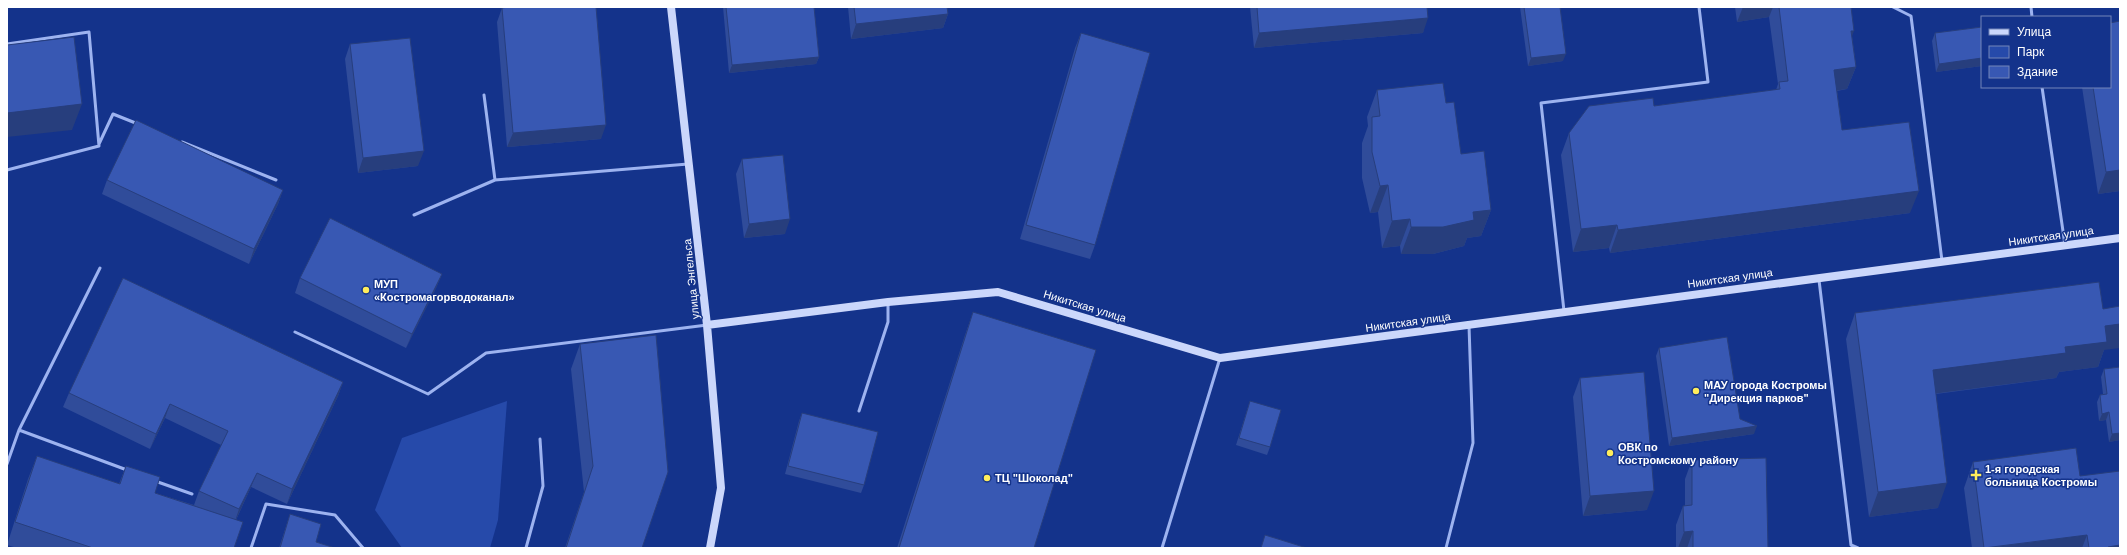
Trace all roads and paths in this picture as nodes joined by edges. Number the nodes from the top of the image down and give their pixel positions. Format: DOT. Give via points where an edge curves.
graph roads {
  1 [pos="671,7"];
  2 [pos="1699,7"];
  3 [pos="1893,7"];
  4 [pos="7,44"];
  5 [pos="2042,88"];
  6 [pos="484,95"];
  7 [pos="142,125"];
  8 [pos="177,140"];
  9 [pos="99,146"];
  10 [pos="689,164"];
  11 [pos="7,170"];
  12 [pos="276,180"];
  13 [pos="495,180"];
  14 [pos="414,215"];
  15 [pos="2120,238"];
  16 [pos="2065,245"];
  17 [pos="1942,261"];
  18 [pos="100,268"];
  19 [pos="1818,278"];
  20 [pos="888,302"];
  21 [pos="1564,312"];
  22 [pos="1469,324"];
  23 [pos="707,325"];
  24 [pos="295,332"];
  25 [pos="1220,358"];
  26 [pos="859,411"];
  27 [pos="19,430"];
  28 [pos="540,439"];
  29 [pos="7,464"];
  30 [pos="134,473"];
  31 [pos="148,478"];
  32 [pos="192,494"];
  33 [pos="251,548"];
  34 [pos="363,548"];
  35 [pos="526,548"];
  36 [pos="710,548"];
  37 [pos="1162,548"];
  38 [pos="1446,548"];
  39 [pos="1858,548"];
  1 -- 10 [label="street, улица Энгельса"];
  2 -- 21 [label="lane" via="1708,82 1541,103"];
  3 -- 17 [label="lane" via="1911,16"];
  4 -- 9 [label="lane" via="89,32"];
  5 -- 16 [label="lane"];
  6 -- 13 [label="lane"];
  7 -- 9 [label="lane" via="113,114"];
  8 -- 12 [label="lane"];
  9 -- 11 [label="lane"];
  10 -- 13 [label="lane"];
  10 -- 23 [label="street, улица Энгельса"];
  13 -- 14 [label="lane"];
  15 -- 16 [label="street, Никитская улица"];
  16 -- 17 [label="street, Никитская улица"];
  17 -- 19 [label="street, Никитская улица"];
  18 -- 27 [label="lane"];
  19 -- 21 [label="street, Никитская улица"];
  19 -- 39 [label="lane" via="1851,545"];
  20 -- 23 [label="street, Никитская улица"];
  20 -- 25 [label="street, Никитская улица" via="998,292"];
  20 -- 26 [label="lane" via="888,322"];
  21 -- 22 [label="street, Никитская улица"];
  22 -- 25 [label="street, Никитская улица"];
  22 -- 38 [label="lane" via="1474,443"];
  23 -- 24 [label="lane" via="486,353 428,394"];
  23 -- 36 [label="street, улица Энгельса" via="721,488"];
  25 -- 37 [label="lane"];
  27 -- 29 [label="lane"];
  27 -- 30 [label="lane"];
  28 -- 35 [label="lane" via="543,486"];
  31 -- 32 [label="lane"];
  33 -- 34 [label="lane" via="266,504 335,515"];
}
